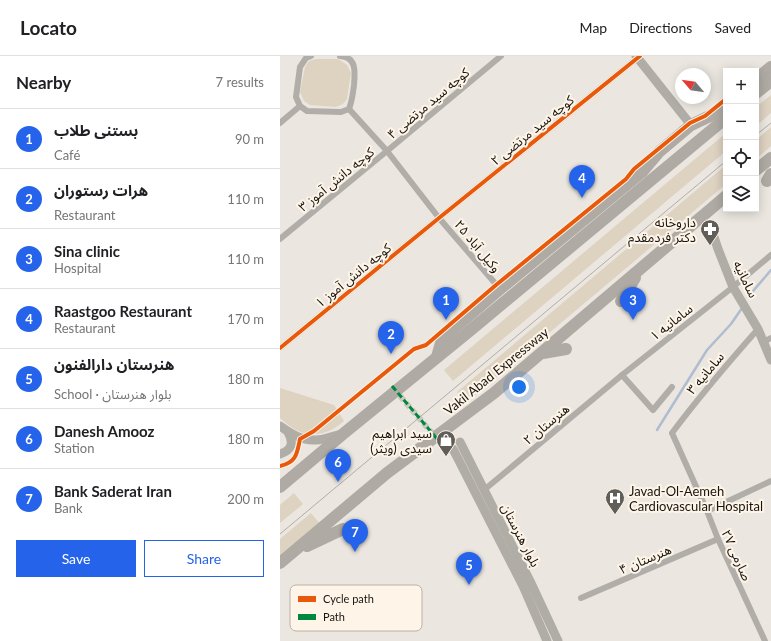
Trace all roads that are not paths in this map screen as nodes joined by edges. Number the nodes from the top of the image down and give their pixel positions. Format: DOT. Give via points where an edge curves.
graph roads {
  1 [pos="340,56"];
  2 [pos="357,56"];
  3 [pos="501,56"];
  4 [pos="307,57"];
  5 [pos="638,57"];
  6 [pos="352,61"];
  7 [pos="771,67"];
  8 [pos="759,77"];
  9 [pos="771,81"];
  10 [pos="759,91"];
  11 [pos="300,106"];
  12 [pos="723,106"];
  13 [pos="348,110"];
  14 [pos="723,120"];
  15 [pos="280,123"];
  16 [pos="691,125"];
  17 [pos="387,151"];
  18 [pos="771,158"];
  19 [pos="759,168"];
  20 [pos="723,199"];
  21 [pos="439,218"];
  22 [pos="711,228"];
  23 [pos="280,238"];
  24 [pos="771,255"];
  25 [pos="642,268"];
  26 [pos="734,287"];
  27 [pos="500,289"];
  28 [pos="621,301"];
  29 [pos="758,329"];
  30 [pos="767,340"];
  31 [pos="280,348"];
  32 [pos="566,349"];
  33 [pos="541,354"];
  34 [pos="437,357"];
  35 [pos="771,360"];
  36 [pos="622,375"];
  37 [pos="672,387"];
  38 [pos="280,426"];
  39 [pos="288,432"];
  40 [pos="672,433"];
  41 [pos="343,434"];
  42 [pos="460,442"];
  43 [pos="453,449"];
  44 [pos="280,454"];
  45 [pos="771,481"];
  46 [pos="280,487"];
  47 [pos="484,490"];
  48 [pos="707,511"];
  49 [pos="343,529"];
  50 [pos="718,540"];
  51 [pos="293,552"];
  52 [pos="280,563"];
  53 [pos="581,598"];
  54 [pos="547,641"];
  55 [pos="558,641"];
  56 [pos="765,641"];
  1 -- 6 [label="street"];
  2 -- 6 [label="street"];
  3 -- 17 [label="street, کوچه سید مرتضی ۴"];
  4 -- 11 [label="street" via="300,67 296,98"];
  5 -- 16 [label="main road"];
  5 -- 21 [label="street, کوچه سید مرتضی ۲"];
  6 -- 13 [label="street" via="356,70 352,101"];
  7 -- 8 [label="highway"];
  9 -- 10 [label="highway"];
  11 -- 13 [label="street" via="307,111"];
  11 -- 15 [label="street"];
  12 -- 16 [label="highway"];
  13 -- 17 [label="street, ۲۵ وکیل آباد"];
  14 -- 34 [label="highway"];
  16 -- 27 [label="highway" via="659,152 643,171"];
  17 -- 21 [label="street, ۲۵ وکیل آباد"];
  17 -- 23 [label="street, کوچه دانش آموز ۳"];
  18 -- 19 [label="highway"];
  20 -- 25 [label="highway, Vakil Abad Expressway"];
  21 -- 27 [label="street, ۲۵ وکیل آباد"];
  21 -- 31 [label="street, کوچه دانش آموز ۱"];
  22 -- 26 [label="main road, سامانیه"];
  24 -- 26 [label="street, سامانیه ۱"];
  25 -- 28 [label="highway"];
  25 -- 33 [label="highway, Vakil Abad Expressway"];
  26 -- 29 [label="main road, سامانیه"];
  26 -- 36 [label="street, سامانیه ۱"];
  27 -- 34 [label="highway" via="444,337"];
  29 -- 30 [label="main road, سامانیه"];
  29 -- 40 [label="street, سامانیه ۳"];
  30 -- 35 [label="main road, سامانیه"];
  32 -- 33 [label="highway"];
  33 -- 51 [label="highway, Vakil Abad Expressway" via="494,393 387,473"];
  34 -- 41 [label="highway"];
  36 -- 37 [label="street" via="652,410"];
  36 -- 47 [label="street, هنرستان ۲"];
  38 -- 39 [label="main road"];
  39 -- 41 [label="main road" via="300,438 316,440"];
  39 -- 44 [label="main road" via="291,445 287,451"];
  40 -- 48 [label="street, صارمی ۲۷"];
  41 -- 46 [label="highway"];
  42 -- 47 [label="main road, بلوار هنرستان"];
  43 -- 54 [label="main road, بلوار هنرستان" via="523,586"];
  45 -- 48 [label="street"];
  47 -- 55 [label="main road, بلوار هنرستان"];
  48 -- 50 [label="street, صارمی ۲۷"];
  49 -- 51 [label="highway"];
  50 -- 53 [label="street, هنرستان ۴"];
  50 -- 56 [label="street, صارمی ۲۷"];
  51 -- 52 [label="highway, Vakil Abad Expressway"];
}
